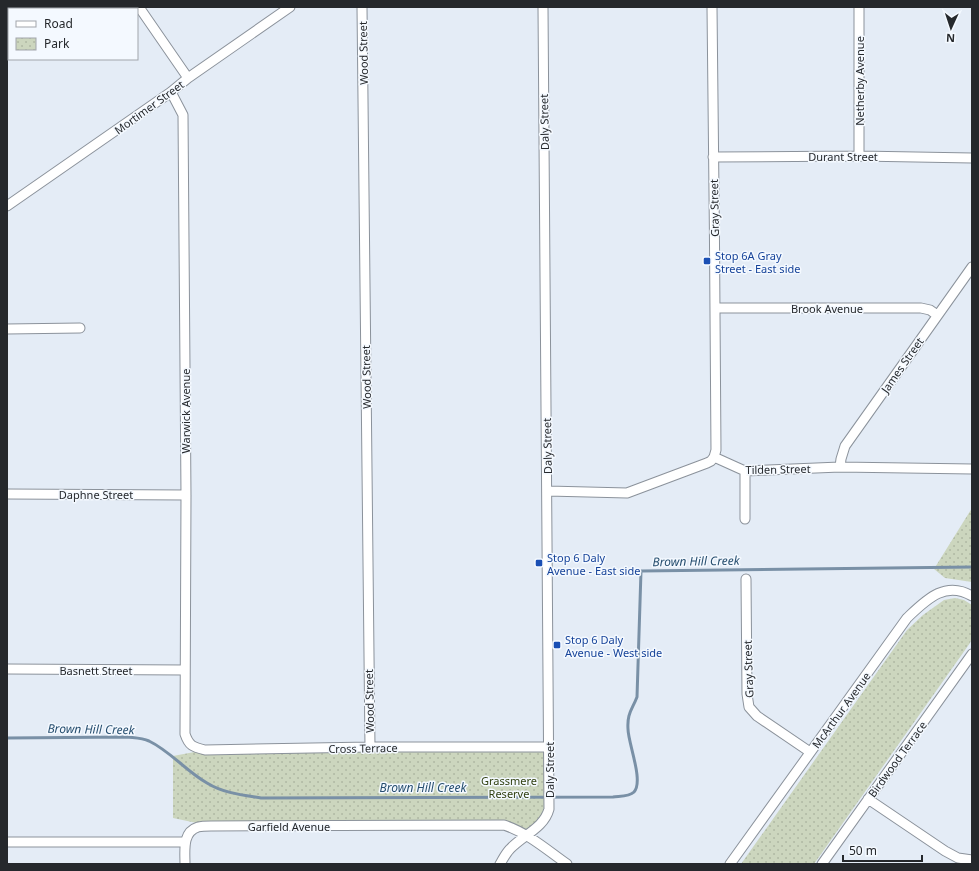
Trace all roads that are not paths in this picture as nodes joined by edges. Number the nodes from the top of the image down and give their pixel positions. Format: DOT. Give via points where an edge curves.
graph roads {
  1 [pos="139,7"];
  2 [pos="290,7"];
  3 [pos="362,7"];
  4 [pos="543,7"];
  5 [pos="712,7"];
  6 [pos="859,7"];
  7 [pos="188,78"];
  8 [pos="171,92"];
  9 [pos="859,156"];
  10 [pos="713,157"];
  11 [pos="972,158"];
  12 [pos="7,206"];
  13 [pos="972,267"];
  14 [pos="716,308"];
  15 [pos="937,315"];
  16 [pos="80,328"];
  17 [pos="7,329"];
  18 [pos="714,457"];
  19 [pos="840,467"];
  20 [pos="972,469"];
  21 [pos="745,472"];
  22 [pos="548,491"];
  23 [pos="7,494"];
  24 [pos="186,495"];
  25 [pos="745,519"];
  26 [pos="746,579"];
  27 [pos="972,596"];
  28 [pos="972,654"];
  29 [pos="7,670"];
  30 [pos="185,670"];
  31 [pos="185,734"];
  32 [pos="549,747"];
  33 [pos="370,748"];
  34 [pos="810,752"];
  35 [pos="868,800"];
  36 [pos="527,835"];
  37 [pos="7,842"];
  38 [pos="185,842"];
  39 [pos="972,860"];
  40 [pos="185,864"];
  41 [pos="500,864"];
  42 [pos="567,864"];
  43 [pos="730,864"];
  44 [pos="822,864"];
  1 -- 7 [label="street"];
  2 -- 7 [label="street, Mortimer Street"];
  3 -- 33 [label="street, Wood Street"];
  4 -- 22 [label="street, Daly Street"];
  5 -- 10 [label="street, Gray Street"];
  6 -- 9 [label="street, Netherby Avenue"];
  7 -- 8 [label="street, Mortimer Street"];
  8 -- 12 [label="street, Mortimer Street"];
  8 -- 24 [label="street, Warwick Avenue" via="183,115"];
  9 -- 10 [label="street, Durant Street"];
  9 -- 11 [label="street, Durant Street"];
  10 -- 14 [label="street, Gray Street"];
  13 -- 15 [label="street, James Street"];
  14 -- 15 [label="street, Brook Avenue" via="921,308"];
  14 -- 18 [label="street, Gray Street"];
  15 -- 19 [label="street, James Street" via="845,446"];
  16 -- 17 [label="street"];
  18 -- 21 [label="street, Tilden Street"];
  18 -- 22 [label="street" via="708,463 627,493"];
  19 -- 20 [label="street, Tilden Street"];
  19 -- 21 [label="street, Tilden Street"];
  21 -- 25 [label="street"];
  22 -- 32 [label="street, Daly Street"];
  23 -- 24 [label="street, Daphne Street"];
  24 -- 30 [label="street, Warwick Avenue"];
  26 -- 34 [label="street, Gray Street" via="749,706 757,716"];
  27 -- 34 [label="street, McArthur Avenue" via="962,591 943,591 921,604 907,618"];
  28 -- 35 [label="street, Birdwood Terrace"];
  29 -- 30 [label="street, Basnett Street"];
  30 -- 31 [label="street, Warwick Avenue"];
  31 -- 33 [label="street, Cross Terrace" via="194,748 205,750"];
  32 -- 33 [label="street, Cross Terrace"];
  32 -- 36 [label="street, Daly Street" via="548,815"];
  34 -- 43 [label="street, McArthur Avenue"];
  35 -- 39 [label="street" via="945,852 958,858"];
  35 -- 44 [label="street, Birdwood Terrace"];
  36 -- 38 [label="street, Garfield Avenue" via="504,824 211,826 198,827 191,831"];
  36 -- 41 [label="street, Daly Street" via="510,849"];
  36 -- 42 [label="street, Garfield Avenue"];
  37 -- 38 [label="street"];
  38 -- 40 [label="street"];
}
